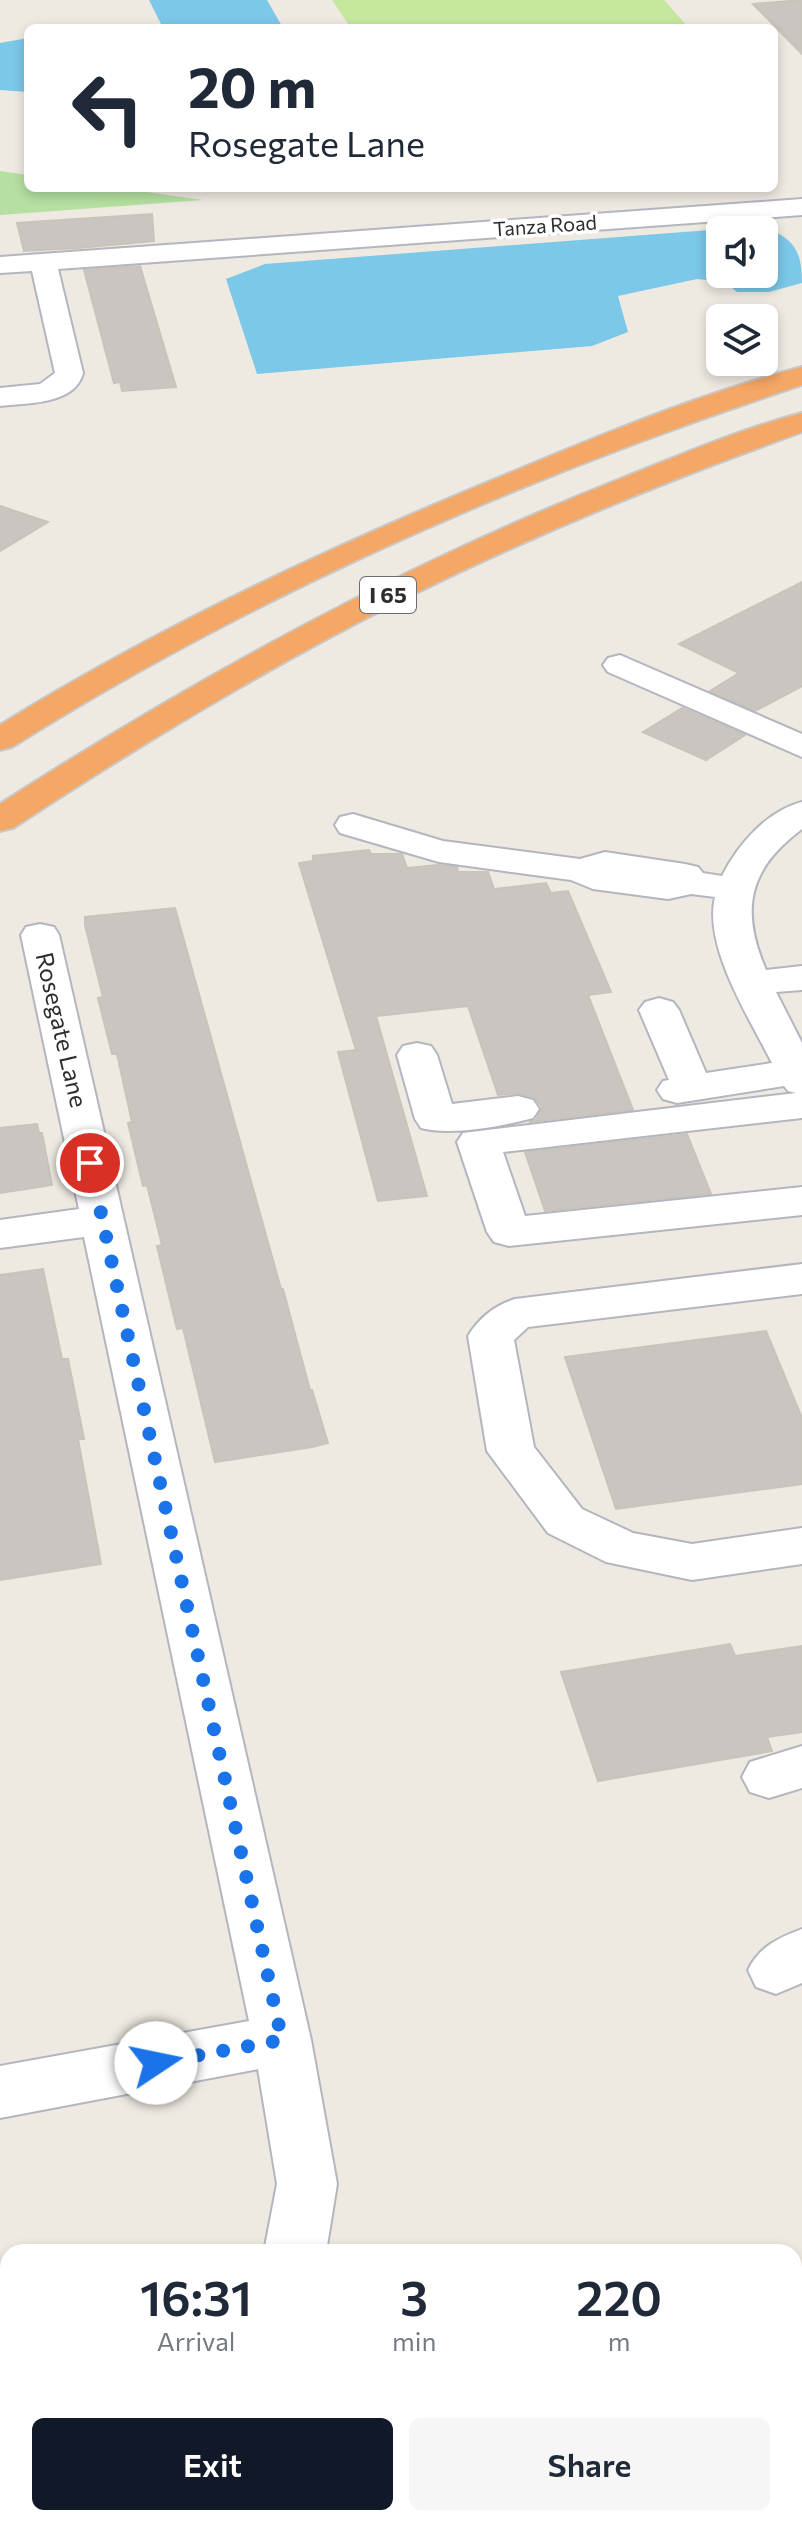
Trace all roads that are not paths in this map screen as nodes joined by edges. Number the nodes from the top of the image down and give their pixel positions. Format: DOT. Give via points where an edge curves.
graph roads {
  1 [pos="802,207"];
  2 [pos="43,262"];
  3 [pos="0,265"];
  4 [pos="802,376"];
  5 [pos="0,397"];
  6 [pos="802,422"];
  7 [pos="620,665"];
  8 [pos="0,740"];
  9 [pos="802,747"];
  10 [pos="802,813"];
  11 [pos="0,820"];
  12 [pos="353,825"];
  13 [pos="736,889"];
  14 [pos="40,935"];
  15 [pos="802,978"];
  16 [pos="754,983"];
  17 [pos="659,1010"];
  18 [pos="417,1055"];
  19 [pos="801,1082"];
  20 [pos="693,1089"];
  21 [pos="802,1201"];
  22 [pos="103,1220"];
  23 [pos="0,1234"];
  24 [pos="802,1279"];
  25 [pos="802,1546"];
  26 [pos="282,2040"];
  27 [pos="0,2092"];
  28 [pos="296,2244"];
  1 -- 2 [label="street, Tanza Road"];
  2 -- 3 [label="street, Tanza Road"];
  2 -- 5 [label="street" via="67,381 47,392"];
  4 -- 8 [label="highway, I 65" via="542,468 301,575 155,649"];
  6 -- 11 [label="highway, I 65" via="598,498 360,609 213,686"];
  7 -- 9 [label="street"];
  10 -- 13 [label="street" via="767,839 743,870"];
  12 -- 13 [label="street" via="439,851 581,870 605,863"];
  13 -- 16 [label="street" via="731,921"];
  14 -- 22 [label="street, Rosegate Lane"];
  15 -- 16 [label="street"];
  16 -- 19 [label="street"];
  17 -- 20 [label="street"];
  18 -- 20 [label="street" via="436,1119"];
  19 -- 20 [label="street"];
  19 -- 21 [label="street" via="478,1142 509,1232"];
  22 -- 23 [label="street"];
  22 -- 26 [label="street, Rosegate Lane"];
  24 -- 25 [label="street" via="515,1314 491,1336 511,1451 565,1521 623,1549 692,1562"];
  26 -- 27 [label="street"];
  26 -- 28 [label="street, Rosegate Lane" via="307,2184"];
}
